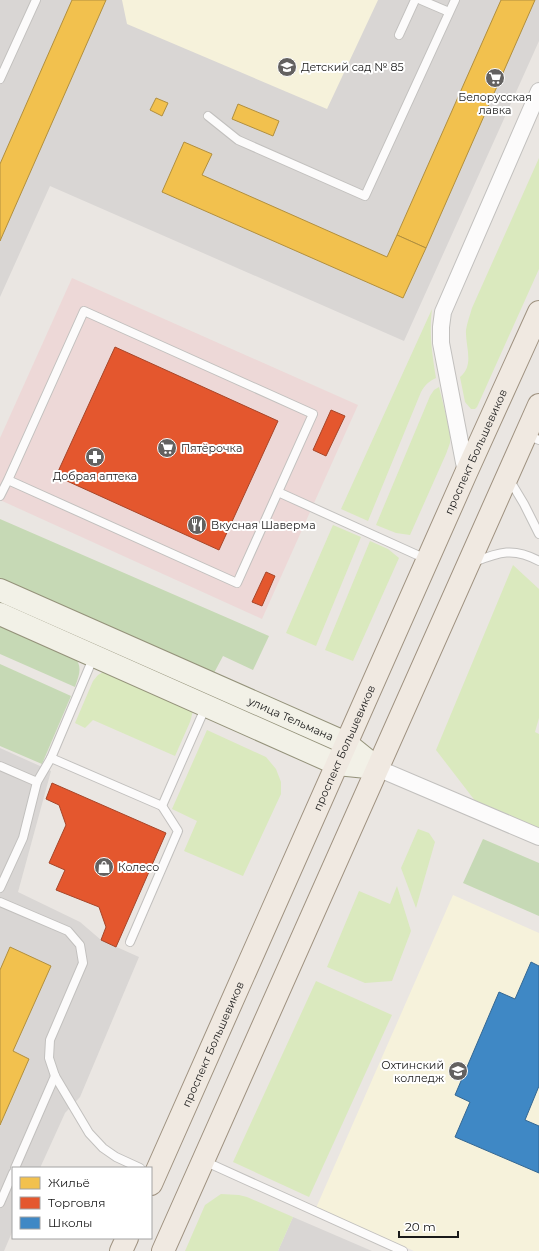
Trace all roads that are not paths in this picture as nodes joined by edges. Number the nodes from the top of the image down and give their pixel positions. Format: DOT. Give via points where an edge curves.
graph roads {
  1 [pos="36,0"];
  2 [pos="415,0"];
  3 [pos="421,0"];
  4 [pos="455,0"];
  5 [pos="449,12"];
  6 [pos="399,35"];
  7 [pos="0,80"];
  8 [pos="539,91"];
  9 [pos="208,116"];
  10 [pos="539,312"];
  11 [pos="539,405"];
  12 [pos="533,437"];
  13 [pos="466,473"];
  14 [pos="507,476"];
  15 [pos="8,480"];
  16 [pos="278,492"];
  17 [pos="0,496"];
  18 [pos="539,534"];
  19 [pos="428,559"];
  20 [pos="539,561"];
  21 [pos="468,565"];
  22 [pos="0,590"];
  23 [pos="0,614"];
  24 [pos="99,646"];
  25 [pos="206,706"];
  26 [pos="346,742"];
  27 [pos="51,758"];
  28 [pos="337,764"];
  29 [pos="0,766"];
  30 [pos="378,768"];
  31 [pos="37,782"];
  32 [pos="162,806"];
  33 [pos="539,837"];
  34 [pos="0,888"];
  35 [pos="0,902"];
  36 [pos="130,942"];
  37 [pos="56,1076"];
  38 [pos="203,1161"];
  39 [pos="15,1167"];
  40 [pos="134,1167"];
  41 [pos="152,1168"];
  42 [pos="12,1175"];
  43 [pos="0,1203"];
  44 [pos="127,1239"];
  45 [pos="121,1251"];
  46 [pos="163,1251"];
  47 [pos="403,1251"];
  1 -- 7 [label="lane"];
  2 -- 6 [label="lane"];
  3 -- 5 [label="lane"];
  4 -- 5 [label="lane"];
  5 -- 9 [label="lane" via="365,196 238,140"];
  8 -- 13 [label="street" via="443,312 441,343"];
  10 -- 13 [label="main road, проспект Большевиков"];
  11 -- 12 [label="main road"];
  12 -- 14 [label="main road"];
  13 -- 19 [label="main road, проспект Большевиков"];
  14 -- 18 [label="lane"];
  14 -- 21 [label="main road"];
  15 -- 16 [label="lane" via="237,583"];
  15 -- 16 [label="lane" via="84,311 313,414"];
  15 -- 17 [label="lane"];
  16 -- 19 [label="lane"];
  19 -- 26 [label="main road, проспект Большевиков"];
  20 -- 21 [label="lane" via="526,554 512,552 491,556"];
  21 -- 30 [label="main road"];
  22 -- 24 [label="street, улица Тельмана"];
  23 -- 24 [label="street, улица Тельмана"];
  24 -- 25 [label="street, улица Тельмана"];
  24 -- 26 [label="street, улица Тельмана"];
  24 -- 27 [label="lane"];
  25 -- 28 [label="street, улица Тельмана"];
  25 -- 32 [label="lane"];
  26 -- 28 [label="main road, проспект Большевиков"];
  26 -- 30 [label="street, улица Тельмана"];
  27 -- 31 [label="lane"];
  27 -- 32 [label="lane"];
  28 -- 30 [label="street, улица Тельмана"];
  28 -- 41 [label="main road, проспект Большевиков"];
  29 -- 31 [label="lane"];
  30 -- 33 [label="street"];
  30 -- 38 [label="main road"];
  31 -- 34 [label="lane" via="23,838"];
  32 -- 36 [label="lane" via="178,831"];
  35 -- 37 [label="lane" via="68,931 80,945 84,963 50,1040 49,1058"];
  37 -- 39 [label="lane"];
  37 -- 40 [label="lane" via="89,1133 103,1148"];
  38 -- 46 [label="main road"];
  38 -- 47 [label="lane"];
  42 -- 43 [label="lane"];
  44 -- 45 [label="main road"];
}
